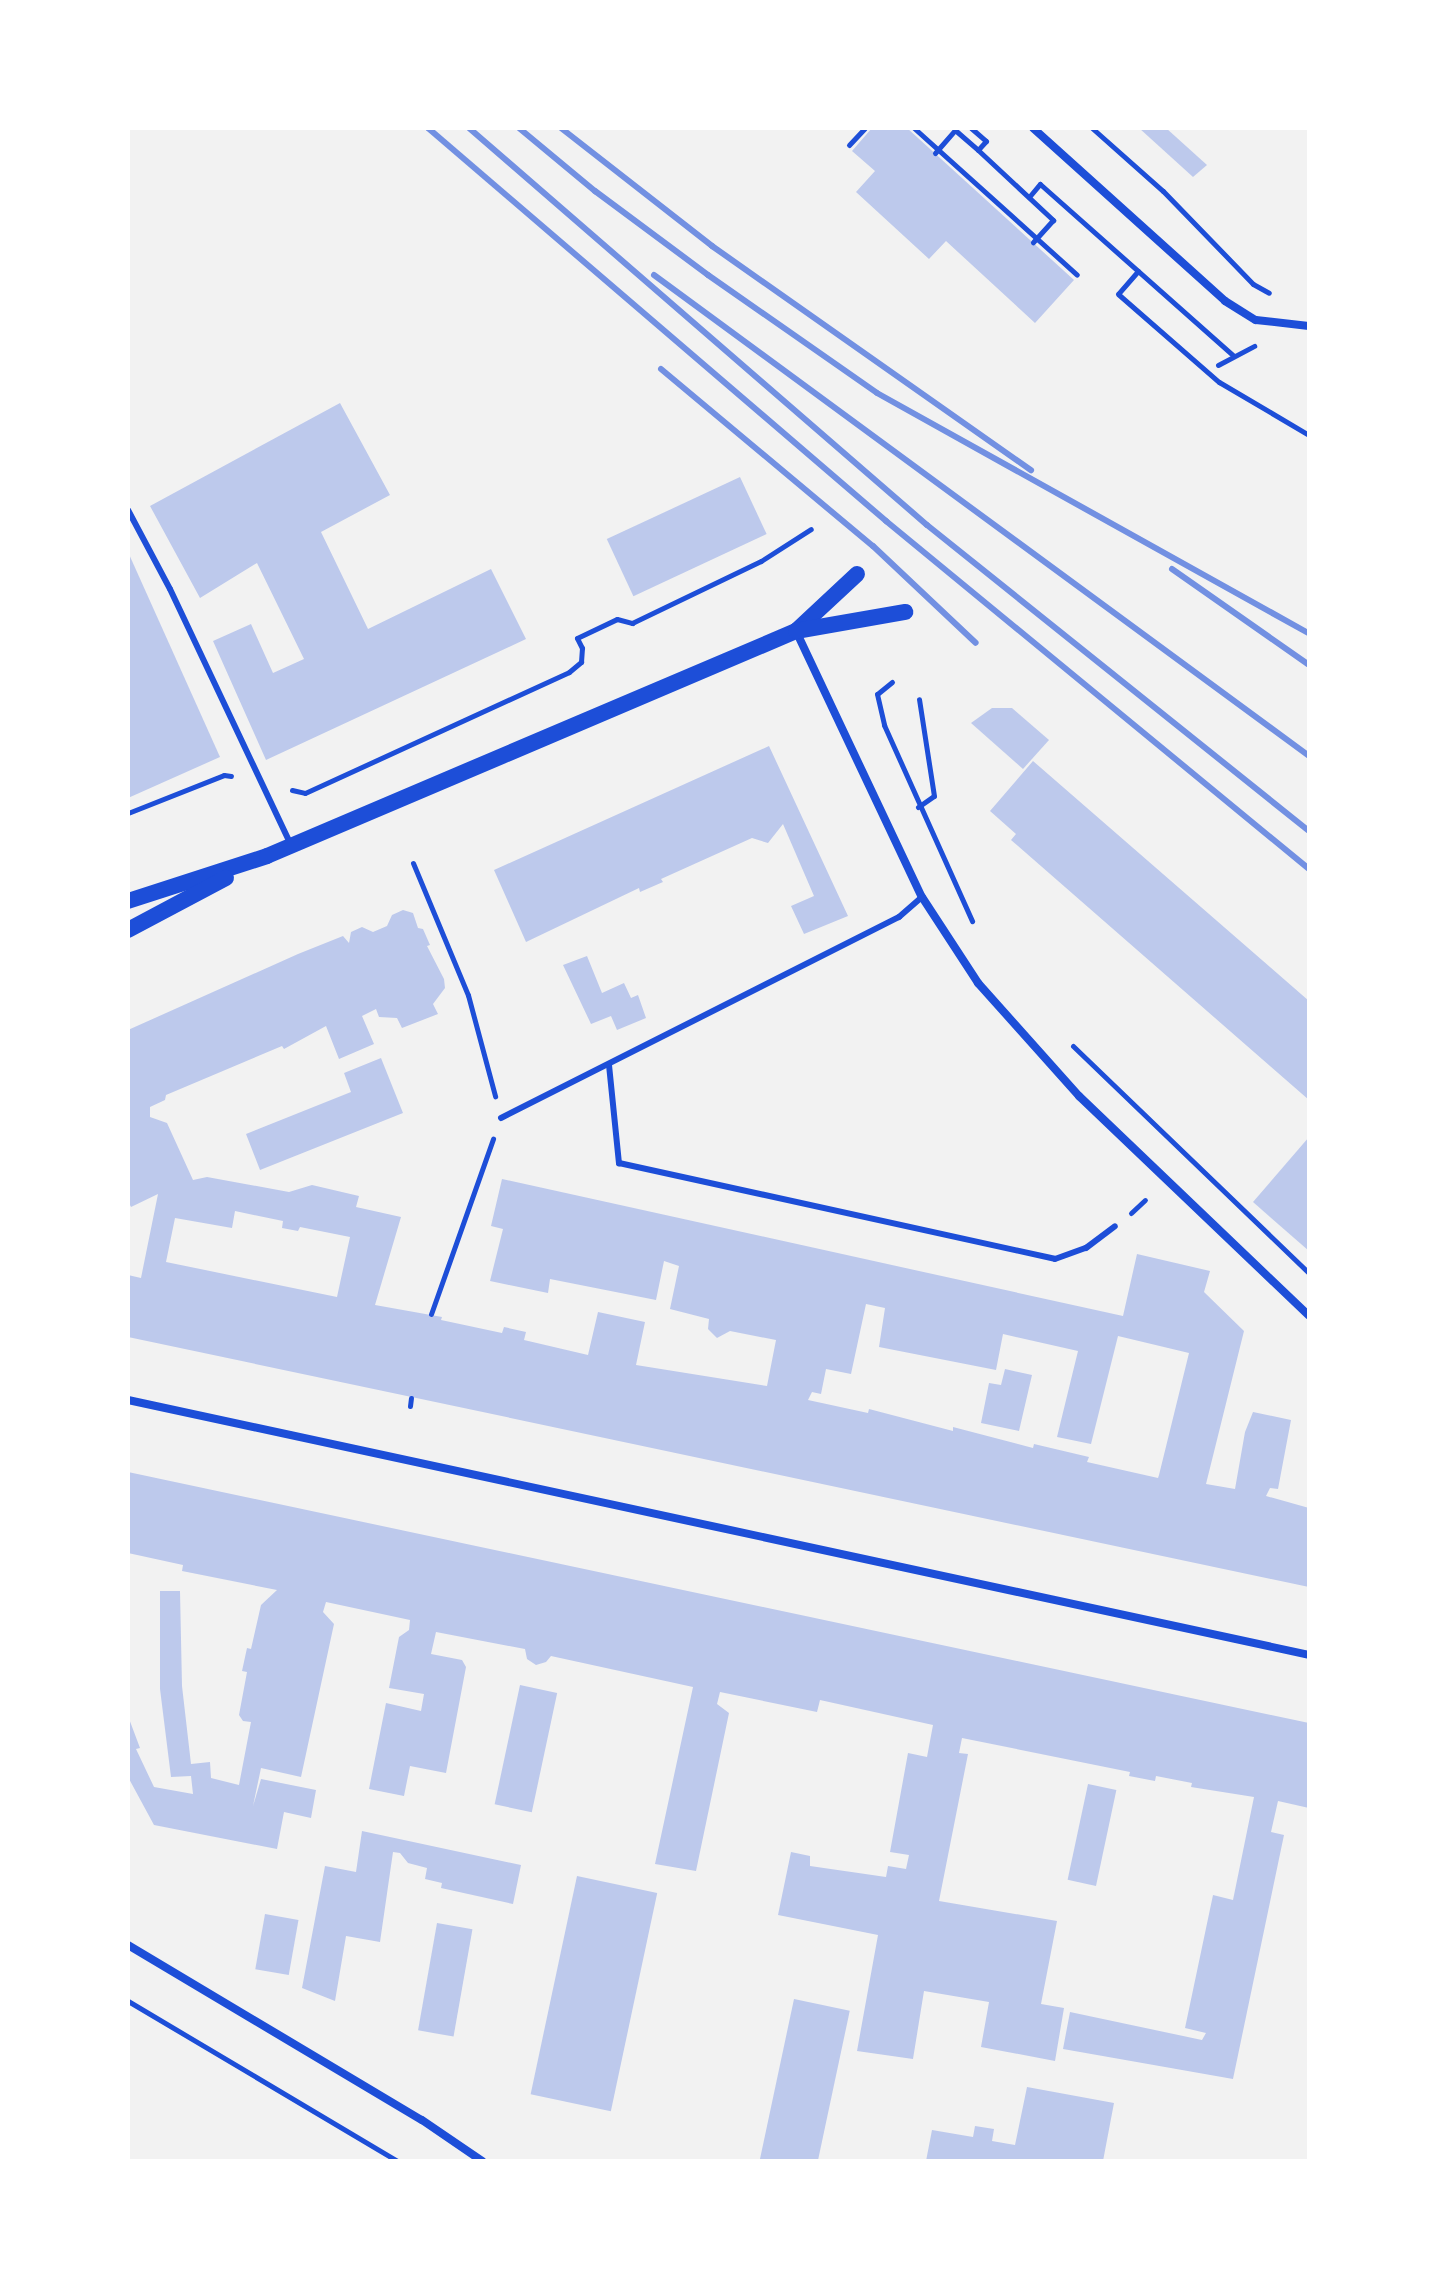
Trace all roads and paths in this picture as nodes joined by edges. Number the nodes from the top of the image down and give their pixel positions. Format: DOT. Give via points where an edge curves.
graph roads {
  1 [pos="914,128"];
  2 [pos="971,128"];
  3 [pos="1033,128"];
  4 [pos="1092,128"];
  5 [pos="862,129"];
  6 [pos="849,145"];
  7 [pos="978,150"];
  8 [pos="936,151"];
  9 [pos="1029,197"];
  10 [pos="1035,240"];
  11 [pos="1138,271"];
  12 [pos="1077,275"];
  13 [pos="1272,296"];
  14 [pos="1309,326"];
  15 [pos="1234,356"];
  16 [pos="1309,435"];
  17 [pos="128,510"];
  18 [pos="811,529"];
  19 [pos="857,574"];
  20 [pos="905,612"];
  21 [pos="796,631"];
  22 [pos="892,682"];
  23 [pos="919,699"];
  24 [pos="261,783"];
  25 [pos="918,807"];
  26 [pos="128,813"];
  27 [pos="291,846"];
  28 [pos="267,856"];
  29 [pos="413,863"];
  30 [pos="922,897"];
  31 [pos="128,901"];
  32 [pos="128,930"];
  33 [pos="978,930"];
  34 [pos="1068,1041"];
  35 [pos="609,1065"];
  36 [pos="501,1118"];
  37 [pos="1115,1226"];
  38 [pos="1309,1273"];
  39 [pos="431,1314"];
  40 [pos="1309,1316"];
  41 [pos="411,1398"];
  42 [pos="128,1400"];
  43 [pos="410,1406"];
  44 [pos="1309,1655"];
  45 [pos="128,1945"];
  46 [pos="128,2001"];
  47 [pos="398,2161"];
  48 [pos="482,2161"];
  1 -- 8 [label="path"];
  2 -- 7 [label="path" via="986,141"];
  3 -- 14 [label="street" via="1225,301 1256,320"];
  4 -- 13 [label="path" via="1163,191 1253,284"];
  5 -- 6 [label="path"];
  7 -- 8 [label="path" via="955,130"];
  7 -- 9 [label="path"];
  8 -- 10 [label="path"];
  9 -- 10 [label="path" via="1053,220"];
  9 -- 11 [label="path" via="1040,184"];
  10 -- 12 [label="path"];
  11 -- 15 [label="path"];
  11 -- 16 [label="path" via="1118,294 1219,382"];
  17 -- 24 [label="lane"];
  18 -- 24 [label="path" via="761,561 632,623 617,619 577,638 581,662 569,672 305,793"];
  19 -- 21 [label="main road"];
  20 -- 21 [label="main road"];
  21 -- 27 [label="main road"];
  21 -- 30 [label="street"];
  22 -- 25 [label="path" via="877,694 879,704"];
  23 -- 25 [label="path" via="934,796"];
  24 -- 26 [label="path" via="224,775"];
  24 -- 27 [label="lane"];
  25 -- 33 [label="path"];
  27 -- 28 [label="main road"];
  28 -- 31 [label="main road"];
  28 -- 32 [label="main road"];
  29 -- 36 [label="path" via="468,995"];
  30 -- 35 [label="lane" via="899,917"];
  30 -- 40 [label="street" via="952,947 1017,1030"];
  34 -- 38 [label="path"];
  35 -- 36 [label="lane"];
  35 -- 37 [label="lane" via="619,1163 1055,1259 1086,1248"];
  36 -- 39 [label="path"];
  41 -- 43 [label="path"];
  42 -- 44 [label="street"];
  45 -- 48 [label="street"];
  46 -- 47 [label="path"];
}
